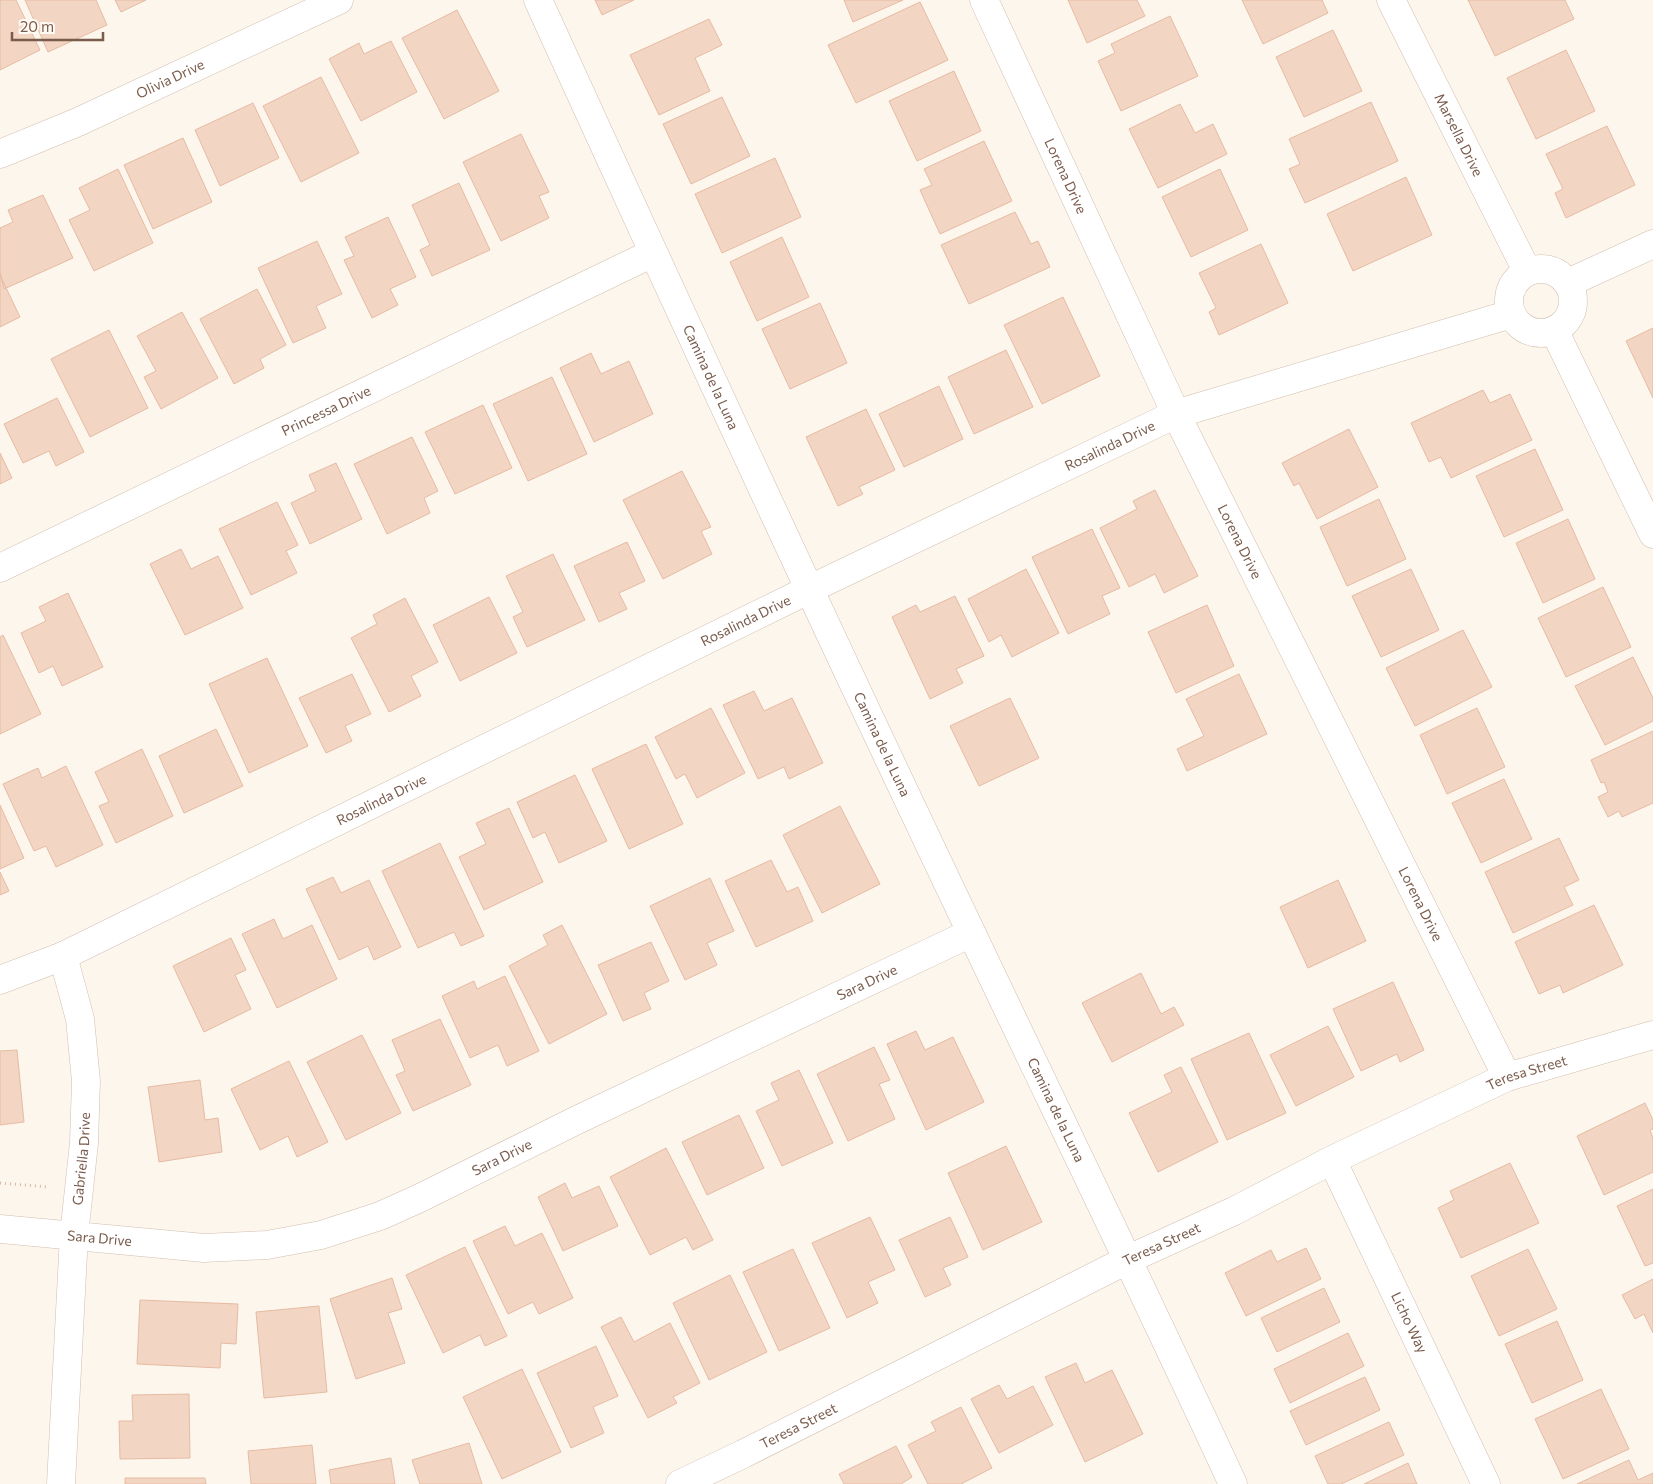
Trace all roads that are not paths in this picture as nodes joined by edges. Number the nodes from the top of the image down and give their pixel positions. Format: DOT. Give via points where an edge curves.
graph roads {
  1 [pos="339,0"];
  2 [pos="538,0"];
  3 [pos="984,0"];
  4 [pos="1391,0"];
  5 [pos="0,154"];
  6 [pos="1653,244"];
  7 [pos="653,253"];
  8 [pos="1527,271"];
  9 [pos="1568,283"];
  10 [pos="1511,314"];
  11 [pos="1554,330"];
  12 [pos="1176,414"];
  13 [pos="1653,534"];
  14 [pos="0,568"];
  15 [pos="810,589"];
  16 [pos="971,932"];
  17 [pos="63,956"];
  18 [pos="0,980"];
  19 [pos="1653,1034"];
  20 [pos="1507,1077"];
  21 [pos="1332,1160"];
  22 [pos="0,1229"];
  23 [pos="74,1236"];
  24 [pos="1129,1259"];
  25 [pos="61,1484"];
  26 [pos="680,1484"];
  27 [pos="1233,1484"];
  28 [pos="1486,1484"];
  1 -- 5 [label="street, Olivia Drive" via="78,122"];
  2 -- 7 [label="street, Camina de la Luna"];
  3 -- 12 [label="street, Lorena Drive"];
  4 -- 8 [label="street, Marsella Drive"];
  6 -- 9 [label="street"];
  7 -- 14 [label="street, Princessa Drive"];
  7 -- 15 [label="street, Camina de la Luna"];
  8 -- 9 [label="street" via="1542,268 1557,272"];
  8 -- 10 [label="street" via="1514,282 1508,297"];
  9 -- 11 [label="street" via="1573,296 1572,310 1565,322"];
  10 -- 11 [label="street" via="1529,331"];
  10 -- 12 [label="street, Rosalinda Drive"];
  11 -- 13 [label="street"];
  12 -- 15 [label="street, Rosalinda Drive"];
  12 -- 20 [label="street, Lorena Drive"];
  15 -- 16 [label="street, Camina de la Luna"];
  15 -- 17 [label="street, Rosalinda Drive"];
  16 -- 23 [label="street, Sara Drive" via="380,1216 321,1235 267,1245 204,1248"];
  16 -- 24 [label="street, Camina de la Luna"];
  17 -- 18 [label="street, Rosalinda Drive"];
  17 -- 23 [label="street, Gabriella Drive" via="80,1019 86,1081 84,1143"];
  19 -- 20 [label="street, Teresa Street"];
  20 -- 21 [label="street, Teresa Street"];
  21 -- 24 [label="street, Teresa Street" via="1234,1211"];
  21 -- 28 [label="street, Licho Way"];
  22 -- 23 [label="street, Sara Drive"];
  23 -- 25 [label="street, Gabriella Drive"];
  24 -- 26 [label="street, Teresa Street"];
  24 -- 27 [label="street, Camina de la Luna"];
}
